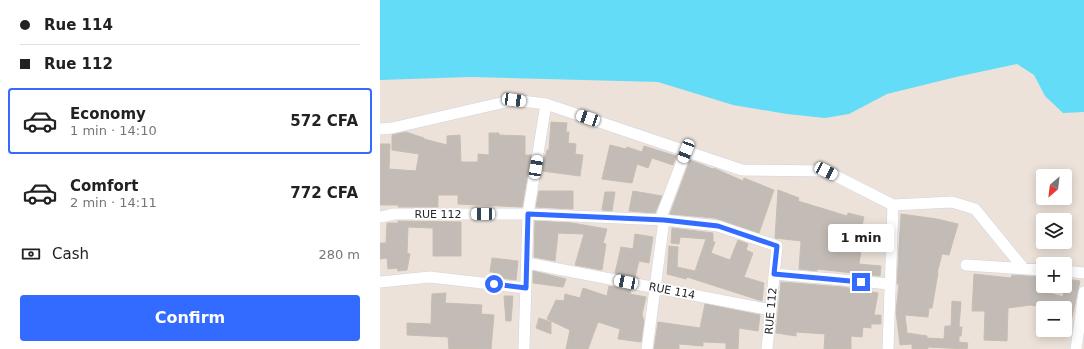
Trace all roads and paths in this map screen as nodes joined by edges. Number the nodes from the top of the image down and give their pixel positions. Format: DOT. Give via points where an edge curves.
graph roads {
  1 [pos="546,104"];
  2 [pos="380,129"];
  3 [pos="686,151"];
  4 [pos="893,205"];
  5 [pos="528,214"];
  6 [pos="380,217"];
  7 [pos="662,220"];
  8 [pos="526,263"];
  9 [pos="966,265"];
  10 [pos="1024,269"];
  11 [pos="1036,270"];
  12 [pos="1072,272"];
  13 [pos="1084,273"];
  14 [pos="774,274"];
  15 [pos="380,282"];
  16 [pos="890,284"];
  17 [pos="526,288"];
  18 [pos="655,288"];
  19 [pos="1084,292"];
  20 [pos="771,310"];
  21 [pos="524,349"];
  22 [pos="647,349"];
  23 [pos="767,349"];
  24 [pos="888,349"];
  25 [pos="1076,349"];
  1 -- 2 [label="street" via="514,100"];
  1 -- 3 [label="street"];
  1 -- 5 [label="street"];
  3 -- 4 [label="street" via="742,170 826,171"];
  3 -- 7 [label="street"];
  4 -- 10 [label="street" via="952,202 975,209"];
  4 -- 16 [label="street"];
  5 -- 6 [label="street, RUE 112" via="394,214"];
  5 -- 7 [label="street, RUE 112"];
  5 -- 8 [label="street"];
  7 -- 14 [label="street, RUE 112" via="718,226 777,246"];
  7 -- 18 [label="street"];
  8 -- 17 [label="street"];
  8 -- 18 [label="street, RUE 114"];
  9 -- 10 [label="street"];
  10 -- 11 [label="street"];
  12 -- 13 [label="street"];
  14 -- 16 [label="street, RUE 112"];
  14 -- 20 [label="street, RUE 112"];
  15 -- 17 [label="street" via="430,277"];
  16 -- 24 [label="street"];
  17 -- 21 [label="street"];
  18 -- 20 [label="street, RUE 114"];
  18 -- 22 [label="street"];
  19 -- 25 [label="street"];
  20 -- 23 [label="street, RUE 112"];
}
